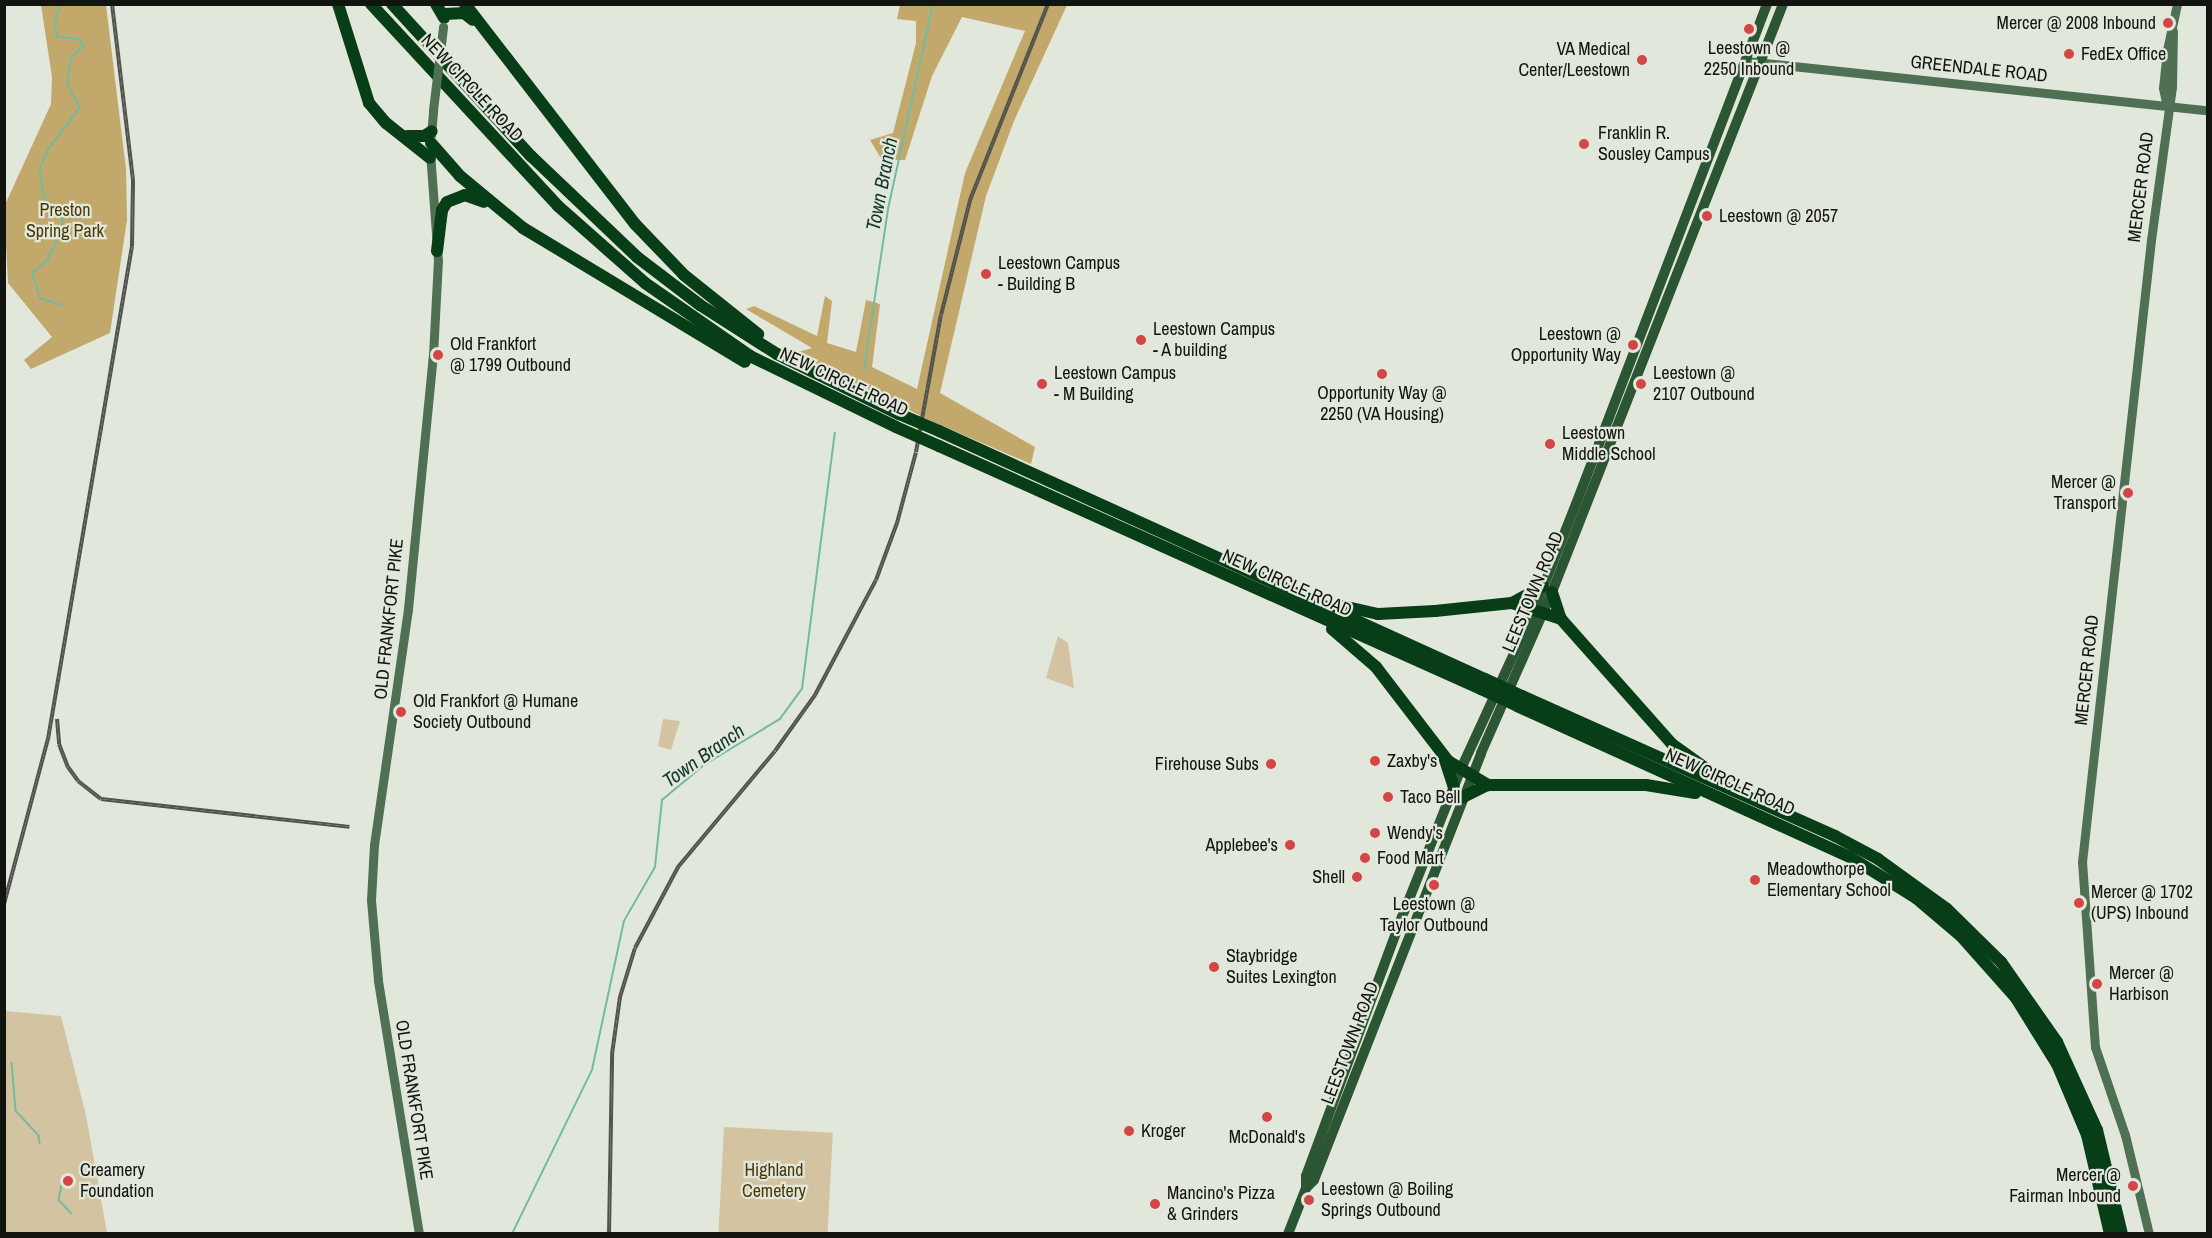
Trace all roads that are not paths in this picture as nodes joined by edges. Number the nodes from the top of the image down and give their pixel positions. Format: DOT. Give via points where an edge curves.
graph roads {
  1 [pos="338,4"];
  2 [pos="371,4"];
  3 [pos="392,4"];
  4 [pos="435,4"];
  5 [pos="465,4"];
  6 [pos="1767,4"];
  7 [pos="1783,4"];
  8 [pos="2177,4"];
  9 [pos="445,16"];
  10 [pos="479,24"];
  11 [pos="1746,61"];
  12 [pos="1760,62"];
  13 [pos="2167,105"];
  14 [pos="2208,110"];
  15 [pos="405,136"];
  16 [pos="431,137"];
  17 [pos="430,158"];
  18 [pos="1701,196"];
  19 [pos="494,205"];
  20 [pos="437,251"];
  21 [pos="777,354"];
  22 [pos="788,377"];
  23 [pos="1548,589"];
  24 [pos="1305,597"];
  25 [pos="1512,603"];
  26 [pos="1539,611"];
  27 [pos="1314,615"];
  28 [pos="1561,619"];
  29 [pos="1483,684"];
  30 [pos="1442,754"];
  31 [pos="1460,771"];
  32 [pos="1472,777"];
  33 [pos="1488,785"];
  34 [pos="1454,787"];
  35 [pos="1463,797"];
  36 [pos="1762,809"];
  37 [pos="1306,1188"];
  38 [pos="418,1233"];
  39 [pos="1288,1233"];
  40 [pos="2110,1233"];
  41 [pos="2122,1233"];
  42 [pos="2149,1233"];
  1 -- 15 [label="highway" via="369,103 386,123"];
  2 -- 22 [label="highway, NEW CIRCLE ROAD" via="526,172 606,251 720,338"];
  3 -- 21 [label="highway, NEW CIRCLE ROAD" via="506,130 615,238 700,305"];
  4 -- 9 [label="highway"];
  5 -- 10 [label="highway"];
  6 -- 11 [label="main road, LEESTOWN ROAD"];
  7 -- 12 [label="main road, LEESTOWN ROAD"];
  8 -- 13 [label="street, MERCER ROAD" via="2163,88"];
  9 -- 10 [label="highway" via="464,13"];
  9 -- 16 [label="street, OLD FRANKFORT PIKE, bridge"];
  10 -- 21 [label="highway" via="641,231 684,275"];
  11 -- 12 [label="street, GREENDALE ROAD"];
  11 -- 18 [label="main road, LEESTOWN ROAD"];
  12 -- 13 [label="street, GREENDALE ROAD"];
  12 -- 18 [label="main road, LEESTOWN ROAD"];
  13 -- 14 [label="street, GREENDALE ROAD"];
  13 -- 42 [label="street, MERCER ROAD" via="2082,862 2096,1047 2125,1135"];
  15 -- 16 [label="highway"];
  15 -- 17 [label="highway"];
  16 -- 17 [label="street, OLD FRANKFORT PIKE"];
  16 -- 19 [label="highway" via="460,176"];
  17 -- 20 [label="street, OLD FRANKFORT PIKE"];
  18 -- 23 [label="main road, LEESTOWN ROAD"];
  19 -- 20 [label="highway" via="465,195 449,200 442,210"];
  19 -- 22 [label="highway" via="523,228 686,329 761,370"];
  20 -- 38 [label="street, OLD FRANKFORT PIKE" via="433,355 408,609 371,881 377,971"];
  21 -- 24 [label="highway, NEW CIRCLE ROAD, bridge" via="898,414"];
  22 -- 27 [label="highway, NEW CIRCLE ROAD, bridge"];
  23 -- 25 [label="highway"];
  23 -- 26 [label="main road, LEESTOWN ROAD"];
  23 -- 28 [label="highway"];
  24 -- 25 [label="highway" via="1378,614"];
  24 -- 29 [label="highway, NEW CIRCLE ROAD"];
  25 -- 26 [label="highway"];
  26 -- 28 [label="highway"];
  26 -- 31 [label="main road, LEESTOWN ROAD"];
  26 -- 32 [label="main road, LEESTOWN ROAD"];
  27 -- 29 [label="highway, NEW CIRCLE ROAD"];
  27 -- 30 [label="highway" via="1376,667"];
  28 -- 36 [label="highway" via="1683,754"];
  29 -- 36 [label="highway, NEW CIRCLE ROAD, bridge"];
  30 -- 31 [label="highway"];
  30 -- 34 [label="highway"];
  31 -- 32 [label="highway"];
  31 -- 34 [label="main road, LEESTOWN ROAD"];
  32 -- 33 [label="highway"];
  32 -- 35 [label="main road, LEESTOWN ROAD"];
  33 -- 35 [label="highway"];
  33 -- 36 [label="highway" via="1658,786"];
  34 -- 37 [label="main road, LEESTOWN ROAD" via="1306,1176"];
  35 -- 37 [label="main road, LEESTOWN ROAD" via="1314,1180"];
  36 -- 40 [label="highway, NEW CIRCLE ROAD" via="1893,882 1961,936 1999,977 2043,1040 2067,1086 2087,1135"];
  36 -- 41 [label="highway, NEW CIRCLE ROAD" via="1835,836 1895,871 1947,909 2001,962 2042,1016 2073,1070 2097,1130"];
  37 -- 39 [label="main road, LEESTOWN ROAD"];
}
